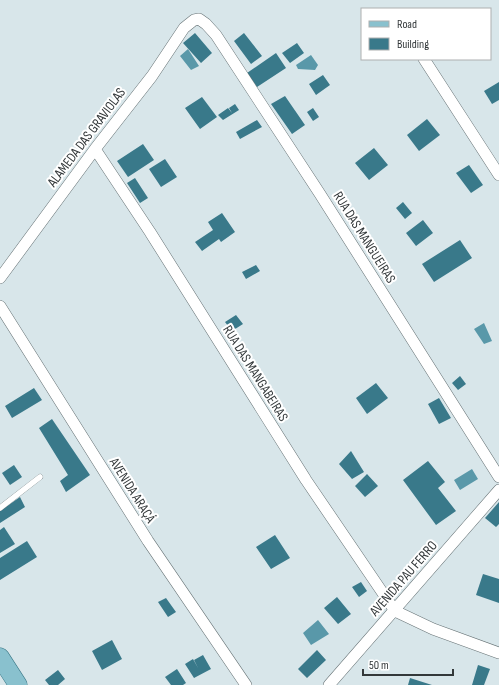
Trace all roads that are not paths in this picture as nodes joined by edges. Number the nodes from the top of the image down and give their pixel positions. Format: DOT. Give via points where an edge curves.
graph roads {
  1 [pos="199,20"];
  2 [pos="425,60"];
  3 [pos="95,148"];
  4 [pos="499,175"];
  5 [pos="0,278"];
  6 [pos="0,306"];
  7 [pos="40,477"];
  8 [pos="499,477"];
  9 [pos="499,490"];
  10 [pos="0,508"];
  11 [pos="395,611"];
  12 [pos="499,653"];
  13 [pos="0,657"];
  14 [pos="18,685"];
  15 [pos="246,685"];
  16 [pos="329,685"];
  1 -- 3 [label="street, ALAMEDA DAS GRAVIOLAS" via="194,20 184,28 152,76"];
  1 -- 8 [label="street, RUA DAS MANGUEIRAS" via="211,29 320,194"];
  2 -- 4 [label="street"];
  3 -- 5 [label="street, ALAMEDA DAS GRAVIOLAS"];
  3 -- 11 [label="street, RUA DAS MANGABEIRAS" via="306,480"];
  6 -- 15 [label="street, AVENIDA ARAÇÁ" via="148,542"];
  7 -- 10 [label="lane"];
  9 -- 11 [label="street, AVENIDA PAU FERRO"];
  11 -- 12 [label="street" via="433,630"];
  11 -- 16 [label="street, AVENIDA PAU FERRO"];
  13 -- 14 [label="main road"];
}
